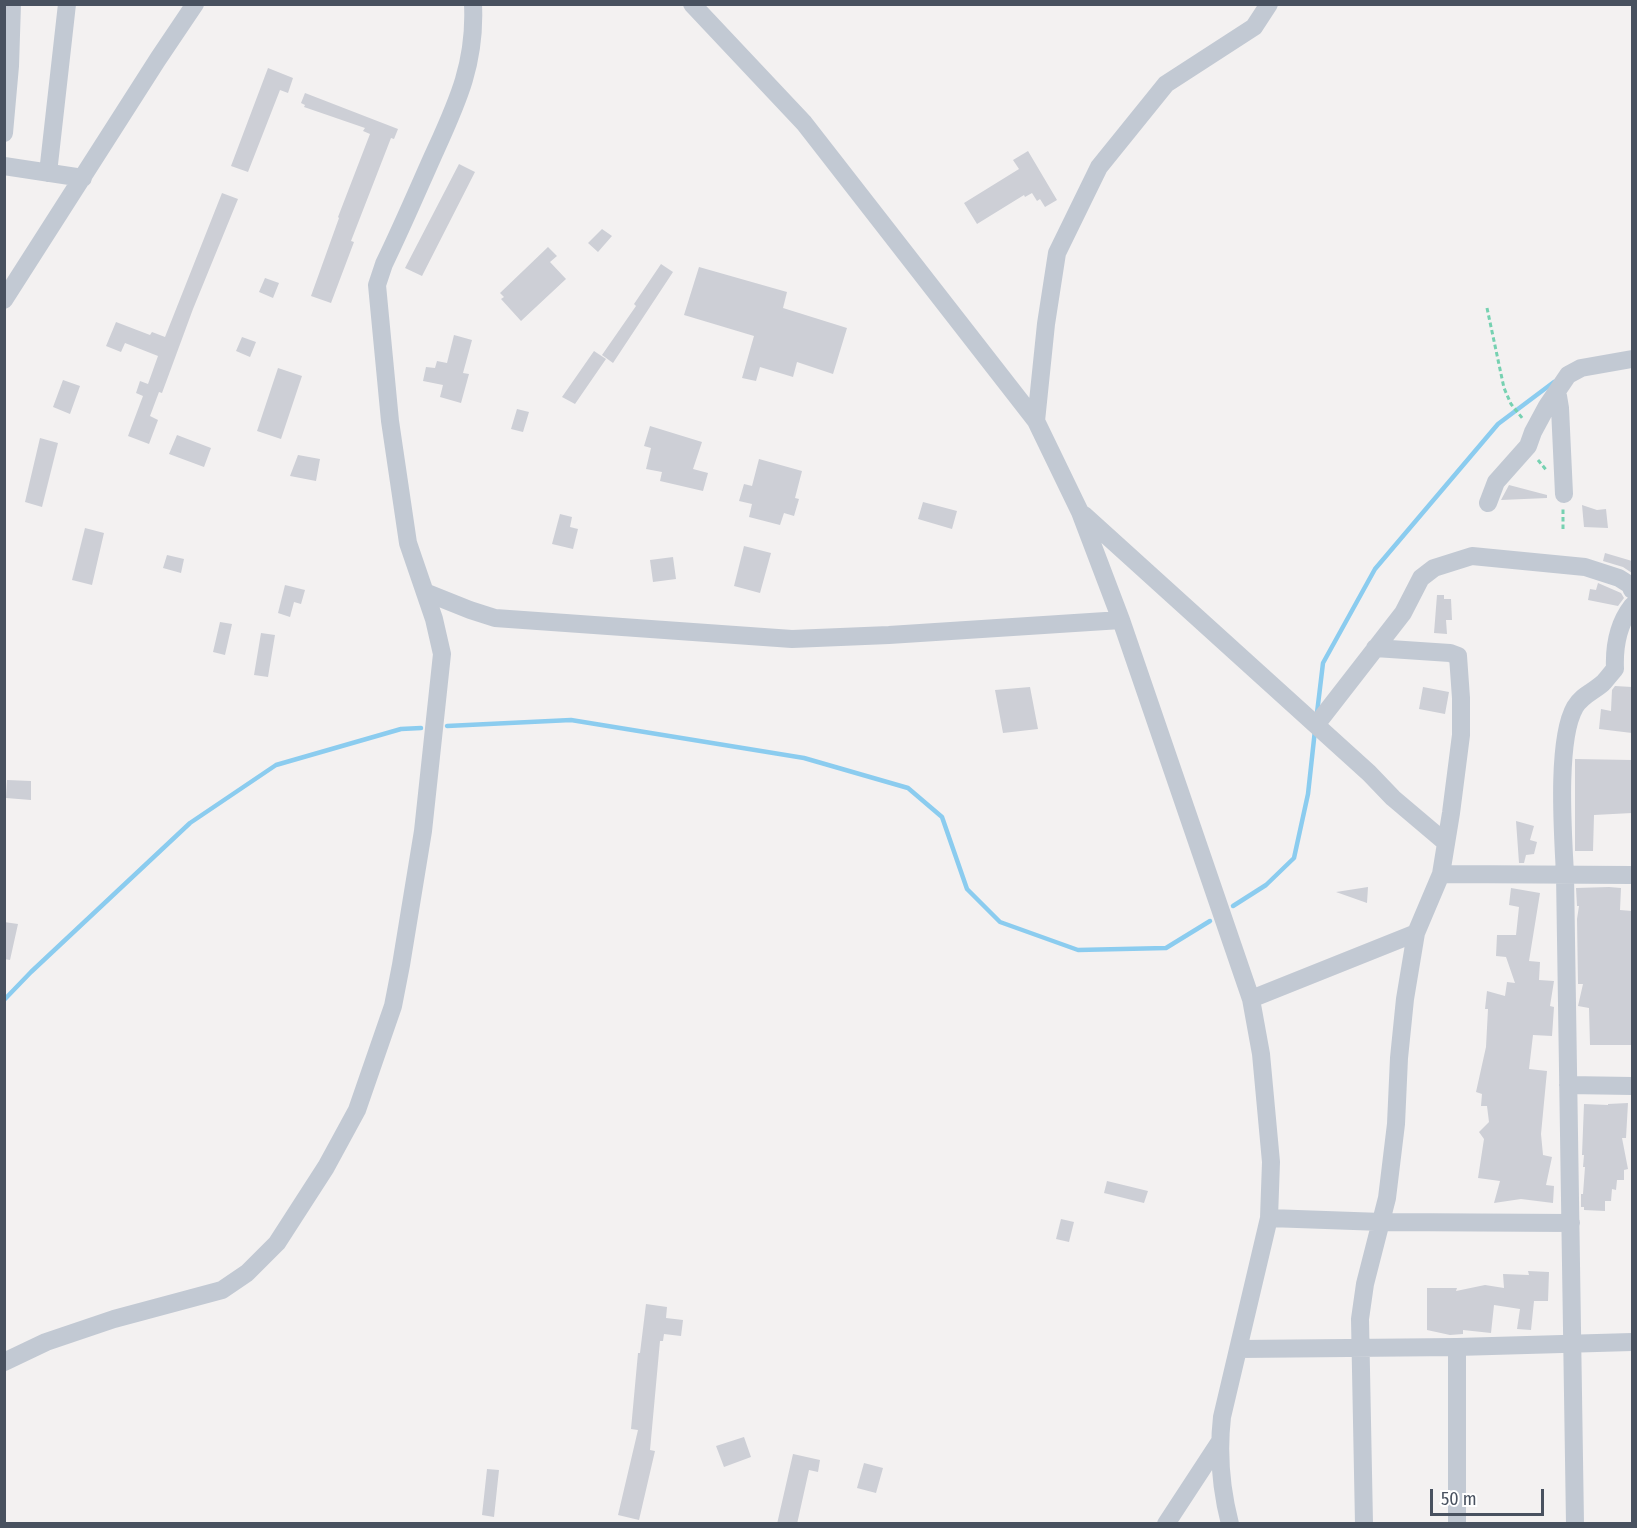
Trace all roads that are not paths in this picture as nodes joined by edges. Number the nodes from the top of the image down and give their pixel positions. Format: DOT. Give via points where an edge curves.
graph roads {
  1 [pos="12,4"];
  2 [pos="67,4"];
  3 [pos="195,4"];
  4 [pos="473,4"];
  5 [pos="692,4"];
  6 [pos="1269,4"];
  7 [pos="4,133"];
  8 [pos="4,166"];
  9 [pos="48,173"];
  10 [pos="83,178"];
  11 [pos="4,300"];
  12 [pos="1632,359"];
  13 [pos="1555,394"];
  14 [pos="1036,421"];
  15 [pos="1564,494"];
  16 [pos="1488,503"];
  17 [pos="1080,512"];
  18 [pos="1632,590"];
  19 [pos="424,592"];
  20 [pos="1632,606"];
  21 [pos="1121,620"];
  22 [pos="1375,648"];
  23 [pos="1624,668"];
  24 [pos="1316,725"];
  25 [pos="1445,842"];
  26 [pos="1565,873"];
  27 [pos="1441,874"];
  28 [pos="1632,875"];
  29 [pos="1416,933"];
  30 [pos="1251,999"];
  31 [pos="1568,1085"];
  32 [pos="1632,1086"];
  33 [pos="1269,1218"];
  34 [pos="1382,1222"];
  35 [pos="1571,1223"];
  36 [pos="1573,1342"];
  37 [pos="1632,1342"];
  38 [pos="1457,1347"];
  39 [pos="1239,1348"];
  40 [pos="1360,1348"];
  41 [pos="4,1362"];
  42 [pos="1219,1443"];
  43 [pos="1166,1524"];
  44 [pos="1230,1524"];
  45 [pos="1364,1524"];
  46 [pos="1457,1524"];
  47 [pos="1575,1524"];
  1 -- 7 [label="street"];
  2 -- 9 [label="street"];
  3 -- 10 [label="street"];
  4 -- 19 [label="street" via="474,38 469,68 377,285 390,422 408,543"];
  5 -- 14 [label="street" via="804,123"];
  6 -- 14 [label="street" via="1254,27 1166,84 1099,167 1058,253"];
  8 -- 9 [label="street"];
  9 -- 10 [label="street"];
  10 -- 11 [label="street"];
  12 -- 13 [label="street" via="1581,368 1568,375"];
  13 -- 15 [label="street" via="1560,408"];
  13 -- 16 [label="street" via="1528,447 1496,482"];
  14 -- 17 [label="street"];
  17 -- 21 [label="street"];
  17 -- 24 [label="street"];
  18 -- 22 [label="street" via="1618,578 1585,567 1463,558 1434,568 1421,578 1403,613"];
  19 -- 21 [label="street" via="495,618 792,639"];
  19 -- 41 [label="street" via="442,654 423,831 403,954 393,1006 357,1110 326,1167 277,1243 222,1290 114,1319 46,1342"];
  20 -- 23 [label="street" via="1624,616 1614,653"];
  21 -- 30 [label="street"];
  22 -- 24 [label="street"];
  22 -- 25 [label="street" via="1450,653 1460,660 1461,735"];
  23 -- 26 [label="street" via="1583,696 1574,710 1565,740"];
  24 -- 25 [label="street"];
  25 -- 27 [label="street"];
  26 -- 27 [label="street"];
  26 -- 28 [label="street"];
  26 -- 31 [label="street"];
  27 -- 29 [label="street"];
  29 -- 30 [label="street"];
  29 -- 34 [label="street" via="1405,999 1396,1124"];
  30 -- 33 [label="street" via="1261,1054 1270,1151"];
  31 -- 32 [label="street"];
  31 -- 35 [label="street"];
  33 -- 34 [label="street"];
  33 -- 39 [label="street"];
  34 -- 35 [label="street"];
  34 -- 40 [label="street" via="1365,1284"];
  35 -- 36 [label="street"];
  36 -- 37 [label="street"];
  36 -- 38 [label="street"];
  36 -- 47 [label="street"];
  38 -- 40 [label="street"];
  38 -- 46 [label="street"];
  39 -- 40 [label="street"];
  39 -- 42 [label="street"];
  40 -- 45 [label="street"];
  42 -- 43 [label="street"];
  42 -- 44 [label="street"];
}
